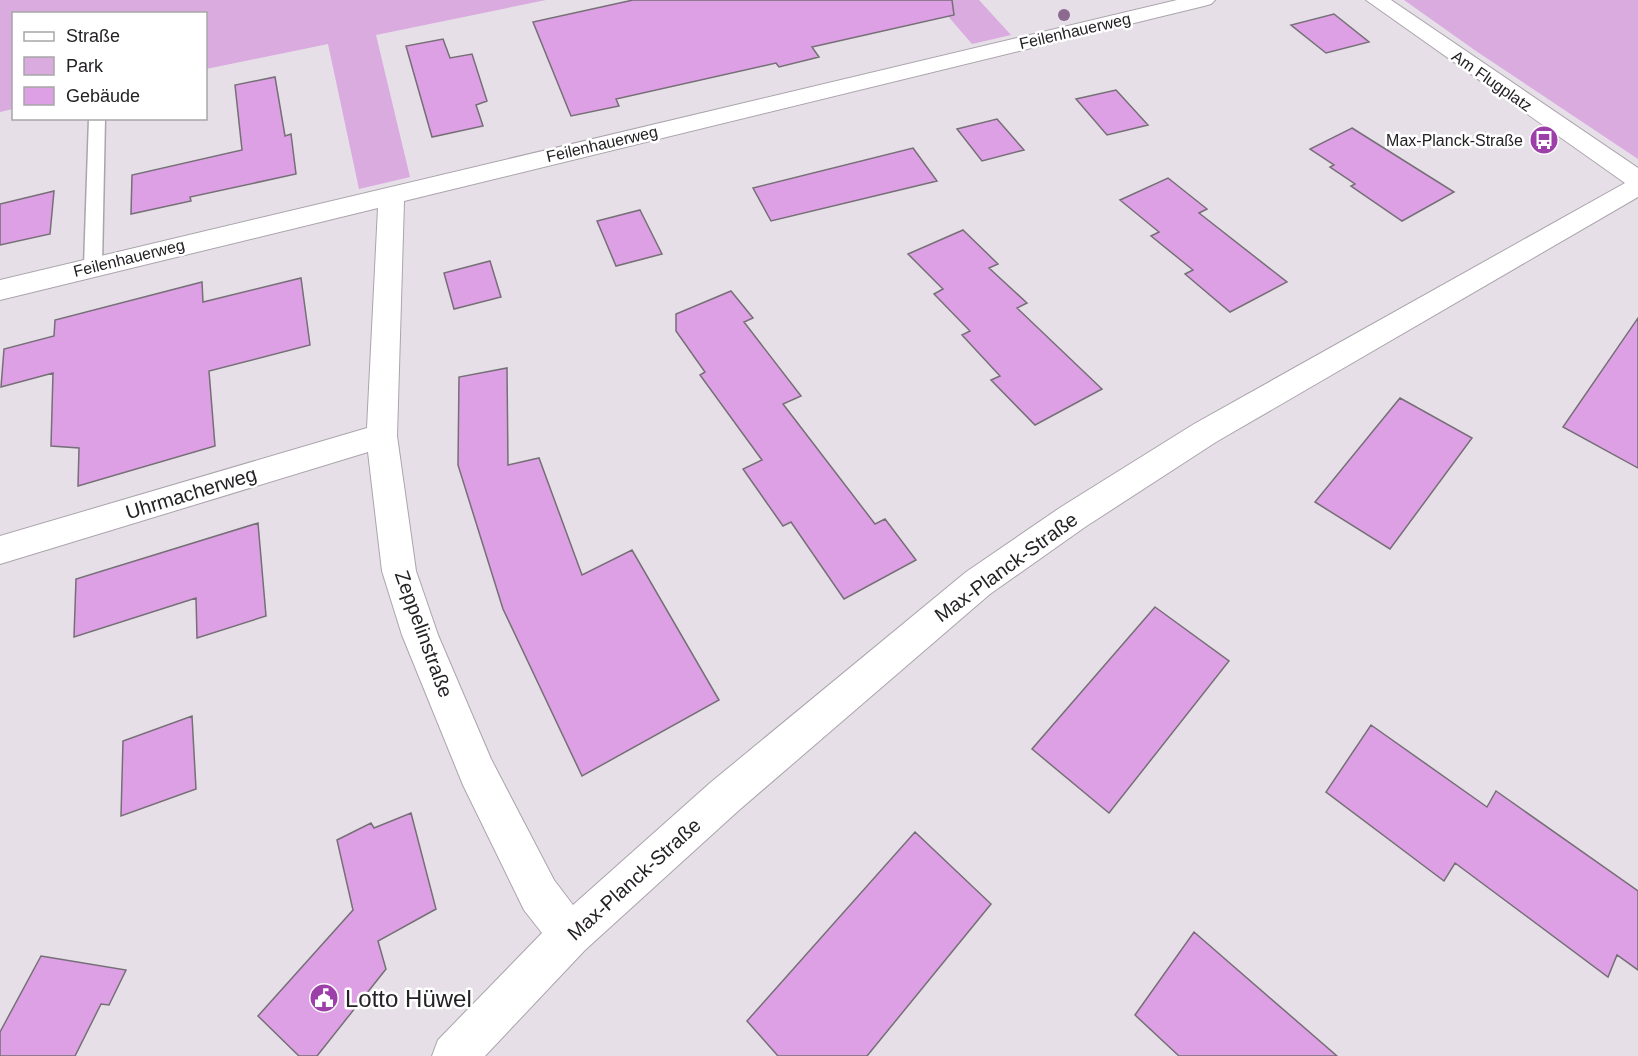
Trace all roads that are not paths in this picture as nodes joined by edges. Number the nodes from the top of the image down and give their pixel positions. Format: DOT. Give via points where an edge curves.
graph roads {
  1 [pos="1204,0"];
  2 [pos="1377,0"];
  3 [pos="97,120"];
  4 [pos="1638,180"];
  5 [pos="1638,186"];
  6 [pos="391,195"];
  7 [pos="93,266"];
  8 [pos="0,290"];
  9 [pos="382,436"];
  10 [pos="0,550"];
  11 [pos="570,935"];
  12 [pos="454,1056"];
  1 -- 6 [label="street, Feilenhauerweg"];
  2 -- 4 [label="street, Am Flugplatz"];
  3 -- 7 [label="lane"];
  5 -- 11 [label="street, Max-Planck-Straße" via="1276,391 1073,517 1005,564 914,634"];
  6 -- 7 [label="street, Feilenhauerweg"];
  6 -- 9 [label="street, Zeppelinstraße"];
  7 -- 8 [label="street, Feilenhauerweg"];
  9 -- 10 [label="street, Uhrmacherweg"];
  9 -- 11 [label="street, Zeppelinstraße" via="399,572 420,635 477,772 539,895"];
  11 -- 12 [label="street, Max-Planck-Straße"];
}
